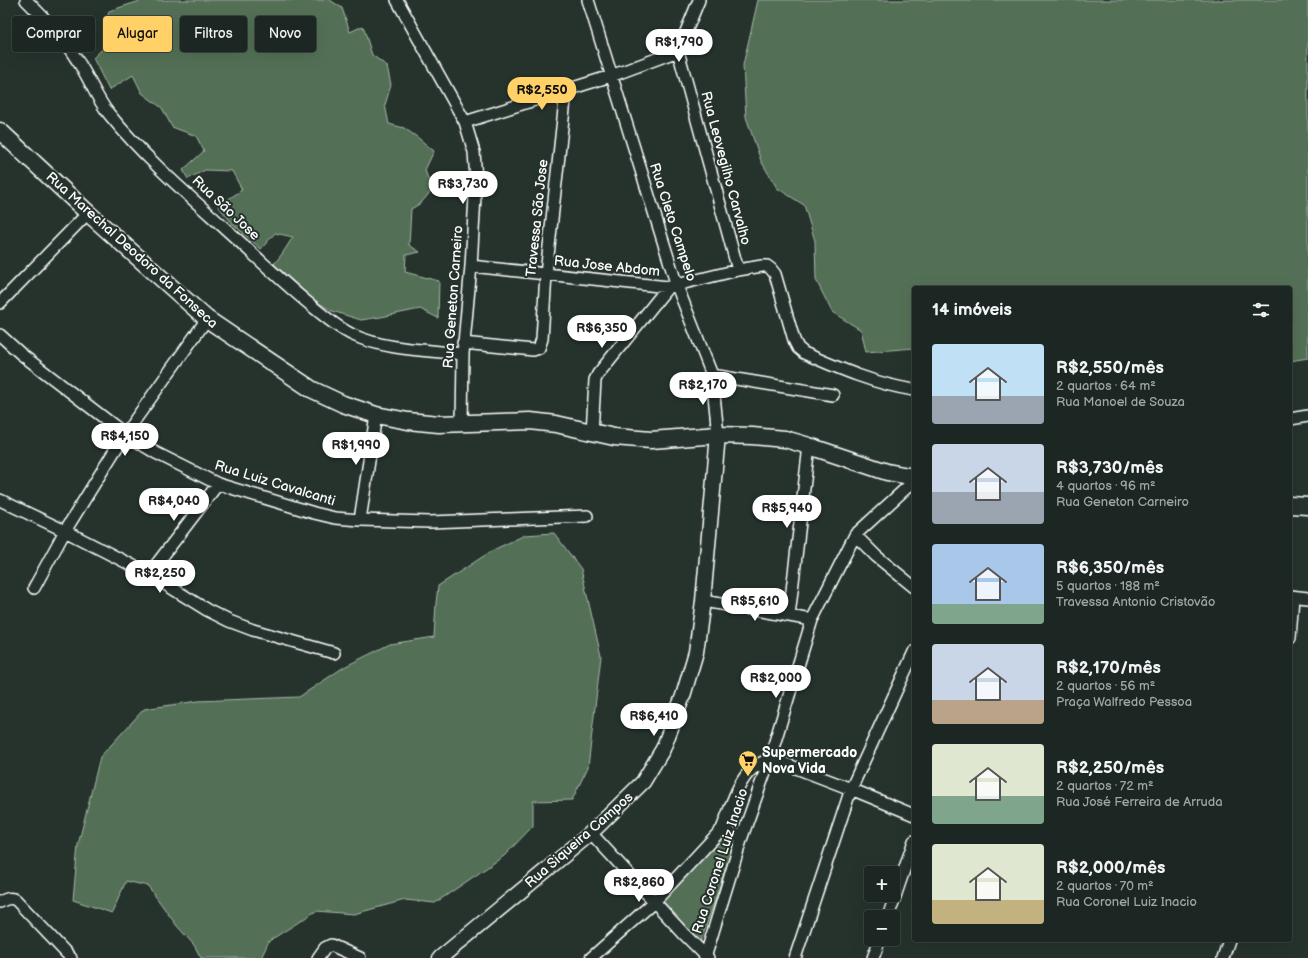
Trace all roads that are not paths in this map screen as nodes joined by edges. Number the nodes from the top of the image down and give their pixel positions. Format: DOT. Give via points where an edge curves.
graph roads {
  1 [pos="26,0"];
  2 [pos="397,0"];
  3 [pos="588,0"];
  4 [pos="699,0"];
  5 [pos="678,51"];
  6 [pos="611,76"];
  7 [pos="566,91"];
  8 [pos="466,122"];
  9 [pos="0,131"];
  10 [pos="88,213"];
  11 [pos="471,266"];
  12 [pos="738,270"];
  13 [pos="546,274"];
  14 [pos="672,287"];
  15 [pos="0,303"];
  16 [pos="207,319"];
  17 [pos="0,336"];
  18 [pos="539,348"];
  19 [pos="463,349"];
  20 [pos="712,375"];
  21 [pos="912,390"];
  22 [pos="833,395"];
  23 [pos="376,415"];
  24 [pos="1308,416"];
  25 [pos="1292,419"];
  26 [pos="462,424"];
  27 [pos="592,432"];
  28 [pos="125,434"];
  29 [pos="718,435"];
  30 [pos="809,446"];
  31 [pos="912,477"];
  32 [pos="912,483"];
  33 [pos="218,484"];
  34 [pos="0,500"];
  35 [pos="1292,505"];
  36 [pos="1308,506"];
  37 [pos="587,516"];
  38 [pos="360,520"];
  39 [pos="65,531"];
  40 [pos="855,535"];
  41 [pos="149,574"];
  42 [pos="912,585"];
  43 [pos="34,588"];
  44 [pos="1292,597"];
  45 [pos="1308,598"];
  46 [pos="703,601"];
  47 [pos="789,616"];
  48 [pos="812,620"];
  49 [pos="334,653"];
  50 [pos="912,656"];
  51 [pos="770,758"];
  52 [pos="851,789"];
  53 [pos="912,814"];
  54 [pos="722,829"];
  55 [pos="591,833"];
  56 [pos="742,837"];
  57 [pos="912,848"];
  58 [pos="0,902"];
  59 [pos="654,902"];
  60 [pos="890,910"];
  61 [pos="1228,942"];
  62 [pos="878,946"];
  63 [pos="706,957"];
  64 [pos="71,958"];
  65 [pos="318,958"];
  66 [pos="360,958"];
  67 [pos="440,958"];
  68 [pos="591,958"];
  69 [pos="795,958"];
  70 [pos="874,958"];
  71 [pos="1223,958"];
  1 -- 19 [label="street, Rua São Jose" via="62,37 108,113 125,132 293,292 340,329 353,336 392,346"];
  2 -- 8 [label="street, Rua Geneton Carneiro"];
  3 -- 6 [label="street, Rua Cleto Campelo"];
  4 -- 5 [label="street"];
  5 -- 6 [label="street"];
  5 -- 12 [label="street, Rua Leovegilho Carvalho"];
  6 -- 7 [label="street"];
  6 -- 14 [label="street, Rua Cleto Campelo"];
  7 -- 8 [label="street"];
  7 -- 13 [label="street, Travessa São Jose"];
  8 -- 11 [label="street, Rua Geneton Carneiro" via="474,152 476,179"];
  9 -- 10 [label="main road, Rua Marechal Deodoro da Fonseca"];
  10 -- 15 [label="street"];
  10 -- 16 [label="main road, Rua Marechal Deodoro da Fonseca"];
  11 -- 13 [label="street, Rua Jose Abdom"];
  11 -- 19 [label="street, Rua Geneton Carneiro"];
  12 -- 14 [label="street, Rua Jose Abdom"];
  12 -- 21 [label="street, Rua Jose Abdom" via="762,266 771,268 794,340 804,353 853,375"];
  13 -- 14 [label="street, Rua Jose Abdom"];
  13 -- 18 [label="street, Travessa São Jose" via="542,339"];
  14 -- 20 [label="street, Rua Cleto Campelo"];
  14 -- 27 [label="street" via="598,374"];
  16 -- 23 [label="main road, Rua Marechal Deodoro da Fonseca" via="311,389 343,404"];
  16 -- 28 [label="street"];
  17 -- 28 [label="street, Rua Luiz Cavalcanti"];
  18 -- 19 [label="street, Rua São Jose"];
  19 -- 26 [label="street, Rua Geneton Carneiro"];
  20 -- 22 [label="street"];
  20 -- 29 [label="street, Rua Cleto Campelo"];
  23 -- 26 [label="main road, Rua Marechal Deodoro da Fonseca" via="408,422"];
  23 -- 38 [label="street"];
  24 -- 25 [label="street"];
  26 -- 27 [label="main road, Rua Marechal Deodoro da Fonseca" via="530,421"];
  27 -- 29 [label="main road, Rua Marechal Deodoro da Fonseca" via="614,438 652,440"];
  28 -- 33 [label="street, Rua Luiz Cavalcanti" via="156,453"];
  28 -- 39 [label="street"];
  29 -- 30 [label="main road, Rua Marechal Deodoro da Fonseca" via="785,439"];
  29 -- 46 [label="street, Rua Siqueira Campos"];
  30 -- 31 [label="main road, Rua Marechal Deodoro da Fonseca" via="887,472"];
  30 -- 47 [label="street"];
  32 -- 40 [label="street, Rua Coronel Luiz Inacio"];
  33 -- 38 [label="street, Rua Luiz Cavalcanti" via="314,513"];
  33 -- 41 [label="street"];
  34 -- 39 [label="street"];
  35 -- 36 [label="main road"];
  37 -- 38 [label="street, Rua Luiz Cavalcanti" via="430,522"];
  39 -- 41 [label="street"];
  39 -- 43 [label="street"];
  40 -- 42 [label="street" via="880,560"];
  40 -- 48 [label="street, Rua Coronel Luiz Inacio"];
  41 -- 49 [label="street" via="229,621"];
  44 -- 45 [label="street"];
  46 -- 47 [label="street"];
  46 -- 55 [label="street, Rua Siqueira Campos" via="696,652 663,750 643,782"];
  47 -- 48 [label="street"];
  48 -- 51 [label="street, Rua Coronel Luiz Inacio"];
  50 -- 52 [label="street"];
  51 -- 52 [label="street"];
  51 -- 54 [label="street" via="748,773"];
  51 -- 56 [label="street, Rua Coronel Luiz Inacio"];
  52 -- 53 [label="street"];
  52 -- 69 [label="street"];
  54 -- 56 [label="street"];
  54 -- 59 [label="street"];
  55 -- 59 [label="street"];
  55 -- 67 [label="street, Rua Siqueira Campos"];
  56 -- 63 [label="street, Rua Coronel Luiz Inacio"];
  57 -- 60 [label="street"];
  58 -- 64 [label="street" via="7,898 16,900"];
  59 -- 63 [label="street"];
  59 -- 68 [label="street"];
  61 -- 71 [label="street"];
  62 -- 70 [label="street"];
  65 -- 66 [label="street" via="325,948 331,945"];
}
